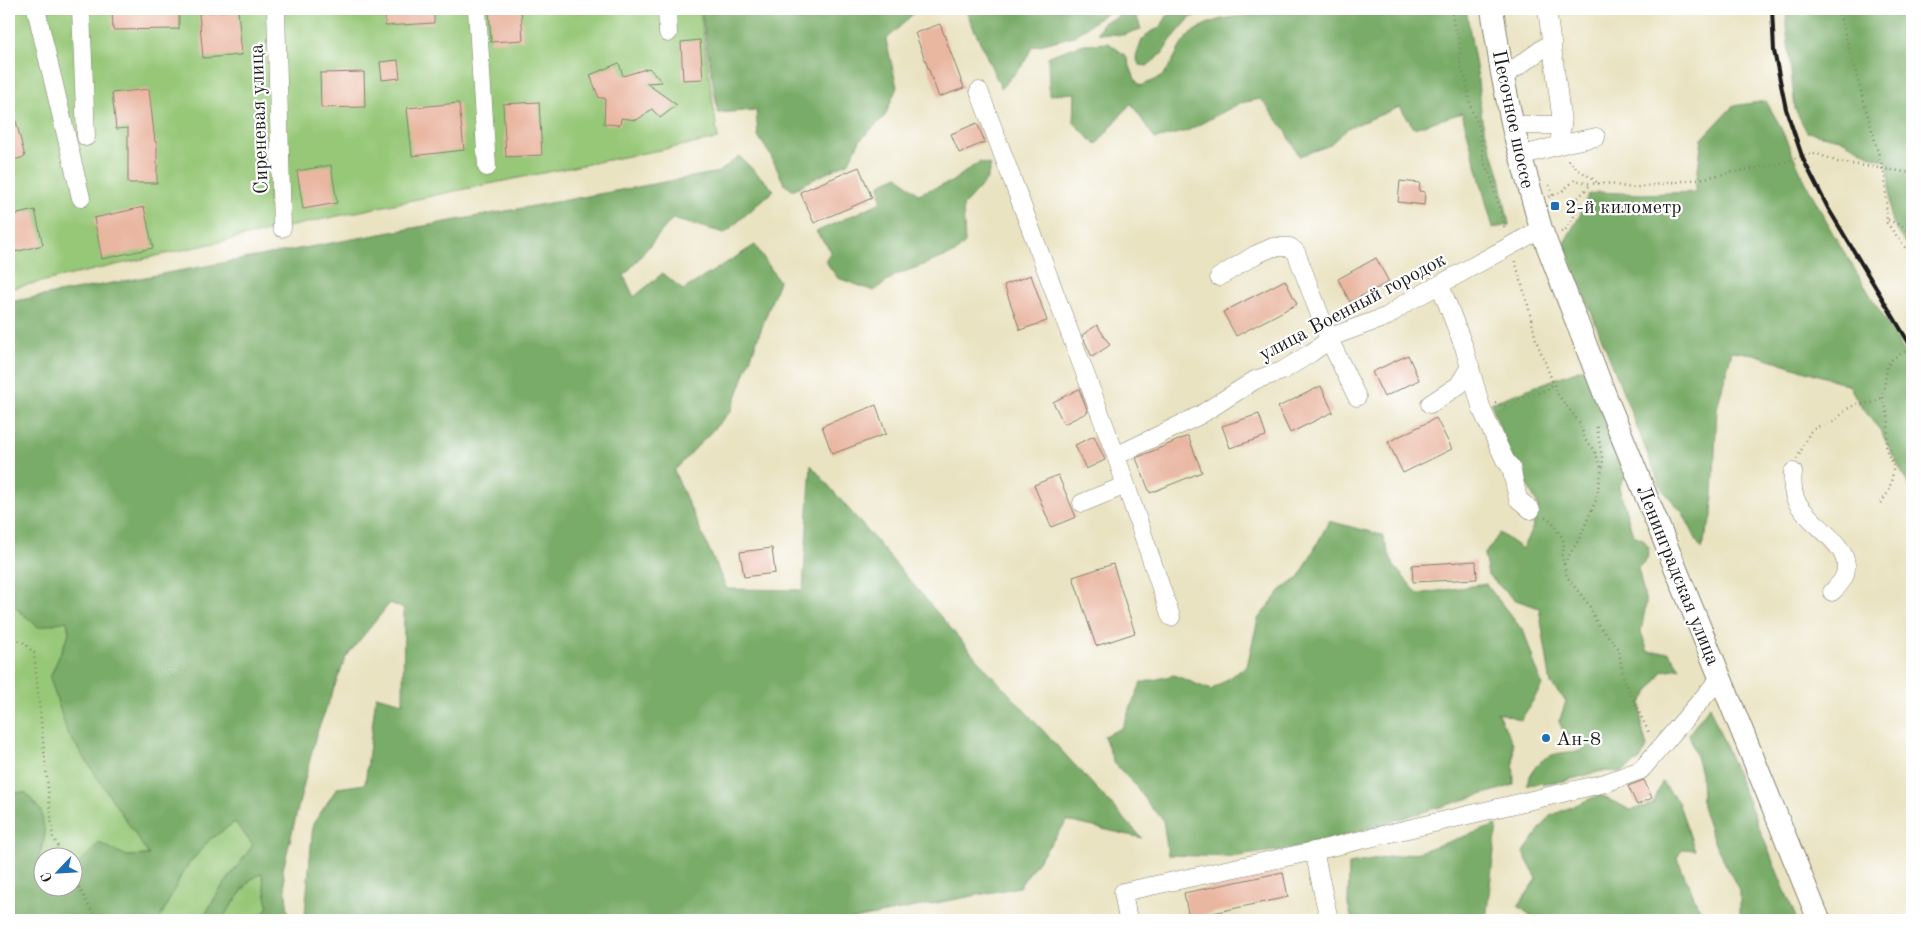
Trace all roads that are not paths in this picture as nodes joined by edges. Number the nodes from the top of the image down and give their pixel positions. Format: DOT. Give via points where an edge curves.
graph roads {
  1 [pos="36,9"];
  2 [pos="81,9"];
  3 [pos="276,9"];
  4 [pos="477,9"];
  5 [pos="667,9"];
  6 [pos="1492,9"];
  7 [pos="1547,9"];
  8 [pos="668,33"];
  9 [pos="1552,42"];
  10 [pos="1503,77"];
  11 [pos="979,91"];
  12 [pos="1512,125"];
  13 [pos="1562,125"];
  14 [pos="86,137"];
  15 [pos="1596,137"];
  16 [pos="1559,145"];
  17 [pos="1520,156"];
  18 [pos="487,167"];
  19 [pos="81,198"];
  20 [pos="282,228"];
  21 [pos="1550,232"];
  22 [pos="1219,277"];
  23 [pos="1440,285"];
  24 [pos="1329,339"];
  25 [pos="1470,366"];
  26 [pos="1357,397"];
  27 [pos="1430,404"];
  28 [pos="1116,456"];
  29 [pos="1793,472"];
  30 [pos="1126,485"];
  31 [pos="1082,503"];
  32 [pos="1531,510"];
  33 [pos="1832,592"];
  34 [pos="1171,617"];
  35 [pos="1721,677"];
  36 [pos="1314,850"];
  37 [pos="1128,920"];
  38 [pos="1329,920"];
  39 [pos="1819,920"];
  1 -- 19 [label="street"];
  2 -- 14 [label="street"];
  3 -- 20 [label="street, Сиреневая улица"];
  4 -- 18 [label="street"];
  5 -- 8 [label="street"];
  6 -- 10 [label="main road, Песочное шоссе"];
  7 -- 9 [label="street"];
  9 -- 10 [label="street"];
  9 -- 13 [label="street"];
  10 -- 12 [label="main road, Песочное шоссе"];
  11 -- 28 [label="street"];
  12 -- 13 [label="street"];
  12 -- 17 [label="main road, Песочное шоссе"];
  13 -- 16 [label="street"];
  15 -- 16 [label="street"];
  16 -- 17 [label="street"];
  17 -- 21 [label="main road, Песочное шоссе"];
  21 -- 23 [label="street, улица Военный городок"];
  21 -- 35 [label="main road, Ленинградская улица" via="1606,395"];
  22 -- 24 [label="street" via="1273,247 1290,247 1296,252"];
  23 -- 24 [label="street, улица Военный городок" via="1388,316"];
  23 -- 25 [label="street"];
  24 -- 26 [label="street"];
  24 -- 28 [label="street, улица Военный городок" via="1282,371 1255,380 1200,415"];
  25 -- 27 [label="street" via="1459,384"];
  25 -- 32 [label="street" via="1486,420 1511,466 1518,499"];
  28 -- 30 [label="street"];
  29 -- 33 [label="street" via="1796,500 1833,540 1846,564 1844,578"];
  30 -- 31 [label="street"];
  30 -- 34 [label="street"];
  35 -- 36 [label="street" via="1641,770 1604,783"];
  35 -- 39 [label="main road, Ленинградская улица"];
  36 -- 37 [label="street" via="1123,892"];
  36 -- 38 [label="street"];
}
